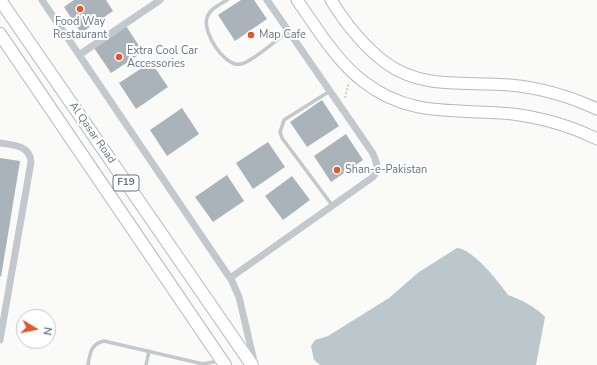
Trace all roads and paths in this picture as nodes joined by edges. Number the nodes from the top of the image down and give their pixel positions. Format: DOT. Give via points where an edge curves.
graph roads {
  1 [pos="0,0"];
  2 [pos="42,0"];
  3 [pos="160,0"];
  4 [pos="227,0"];
  5 [pos="267,0"];
  6 [pos="297,0"];
  7 [pos="331,0"];
  8 [pos="288,31"];
  9 [pos="0,34"];
  10 [pos="79,55"];
  11 [pos="355,74"];
  12 [pos="330,91"];
  13 [pos="344,100"];
  14 [pos="597,109"];
  15 [pos="597,139"];
  16 [pos="0,143"];
  17 [pos="332,205"];
  18 [pos="230,278"];
  19 [pos="0,340"];
  20 [pos="149,351"];
  21 [pos="223,362"];
  22 [pos="88,365"];
  23 [pos="146,365"];
  24 [pos="252,365"];
  25 [pos="255,365"];
  1 -- 24 [label="main road, Al Qasar Road / F19"];
  2 -- 10 [label="street"];
  3 -- 10 [label="street"];
  4 -- 8 [label="lane" via="211,10 206,24 208,33 228,62 237,65 247,62"];
  5 -- 8 [label="street"];
  6 -- 11 [label="street" via="330,46"];
  7 -- 14 [label="street" via="363,43 387,64 404,73 453,84 507,84 526,87 566,96"];
  8 -- 12 [label="street"];
  9 -- 21 [label="main road, Al Qasar Road / F19"];
  10 -- 18 [label="street"];
  11 -- 13 [label="path" via="347,86"];
  11 -- 15 [label="street" via="399,102 420,108 440,112 479,112 532,118 556,123"];
  12 -- 17 [label="street" via="372,152 377,167 373,177"];
  12 -- 17 [label="lane" via="284,120 280,132"];
  16 -- 19 [label="street" via="25,149 30,154 31,162"];
  17 -- 18 [label="street"];
  18 -- 25 [label="street" via="239,297"];
  20 -- 21 [label="lane" via="203,364"];
  20 -- 22 [label="lane" via="104,341 94,345"];
  20 -- 23 [label="lane"];
}
